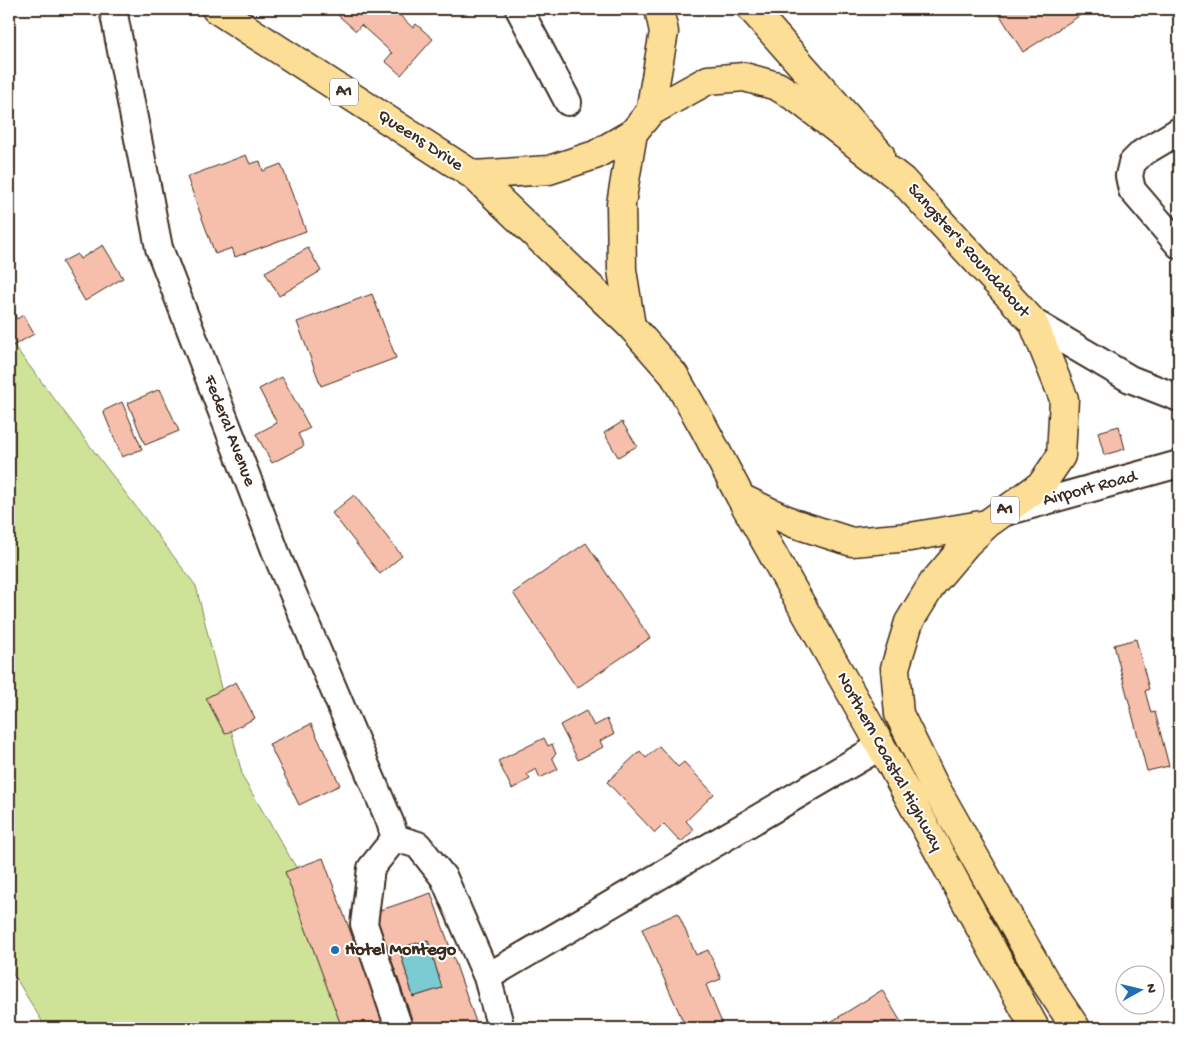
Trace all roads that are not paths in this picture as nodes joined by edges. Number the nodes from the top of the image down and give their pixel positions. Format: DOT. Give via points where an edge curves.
graph roads {
  1 [pos="114,9"];
  2 [pos="216,9"];
  3 [pos="519,9"];
  4 [pos="658,9"];
  5 [pos="752,9"];
  6 [pos="568,102"];
  7 [pos="650,112"];
  8 [pos="633,133"];
  9 [pos="1176,140"];
  10 [pos="473,175"];
  11 [pos="902,180"];
  12 [pos="1179,245"];
  13 [pos="1033,322"];
  14 [pos="631,326"];
  15 [pos="1179,398"];
  16 [pos="1179,464"];
  17 [pos="741,498"];
  18 [pos="994,518"];
  19 [pos="881,746"];
  20 [pos="395,838"];
  21 [pos="487,977"];
  22 [pos="399,1028"];
  23 [pos="499,1028"];
  24 [pos="1035,1028"];
  25 [pos="1076,1028"];
  1 -- 20 [label="street, Federal Avenue" via="159,248 278,558"];
  2 -- 10 [label="main road, Queens Drive / A1"];
  3 -- 6 [label="street"];
  4 -- 7 [label="main road" via="664,32"];
  5 -- 11 [label="main road"];
  7 -- 8 [label="main road, Sangster's Roundabout / A1"];
  7 -- 11 [label="main road, Sangster's Roundabout / A1" via="708,80 744,77 777,86 798,99"];
  8 -- 10 [label="main road, Queens Drive / A1" via="595,155 549,170"];
  8 -- 14 [label="main road, Sangster's Roundabout / A1" via="621,204 622,270"];
  9 -- 12 [label="street" via="1142,153 1132,163 1129,176 1132,190"];
  10 -- 14 [label="main road, Queens Drive / A1"];
  11 -- 13 [label="main road, Sangster's Roundabout / A1"];
  13 -- 15 [label="street" via="1130,378"];
  13 -- 18 [label="main road, Sangster's Roundabout / A1" via="1064,399 1061,456 1042,484"];
  14 -- 17 [label="main road, A1" via="674,375"];
  16 -- 18 [label="street, Airport Road"];
  17 -- 18 [label="main road, Sangster's Roundabout / A1" via="793,523 852,542 910,537"];
  17 -- 19 [label="main road, Northern Coastal Highway / A1"];
  18 -- 25 [label="main road, Northern Coastal Highway / A1" via="967,543 933,583 909,622 896,668 899,714 933,783 1046,983"];
  19 -- 21 [label="street"];
  19 -- 24 [label="main road, Northern Coastal Highway / A1"];
  20 -- 21 [label="street" via="418,845 444,878"];
  20 -- 22 [label="street" via="371,868 364,924"];
  21 -- 23 [label="street" via="500,1021"];
}
